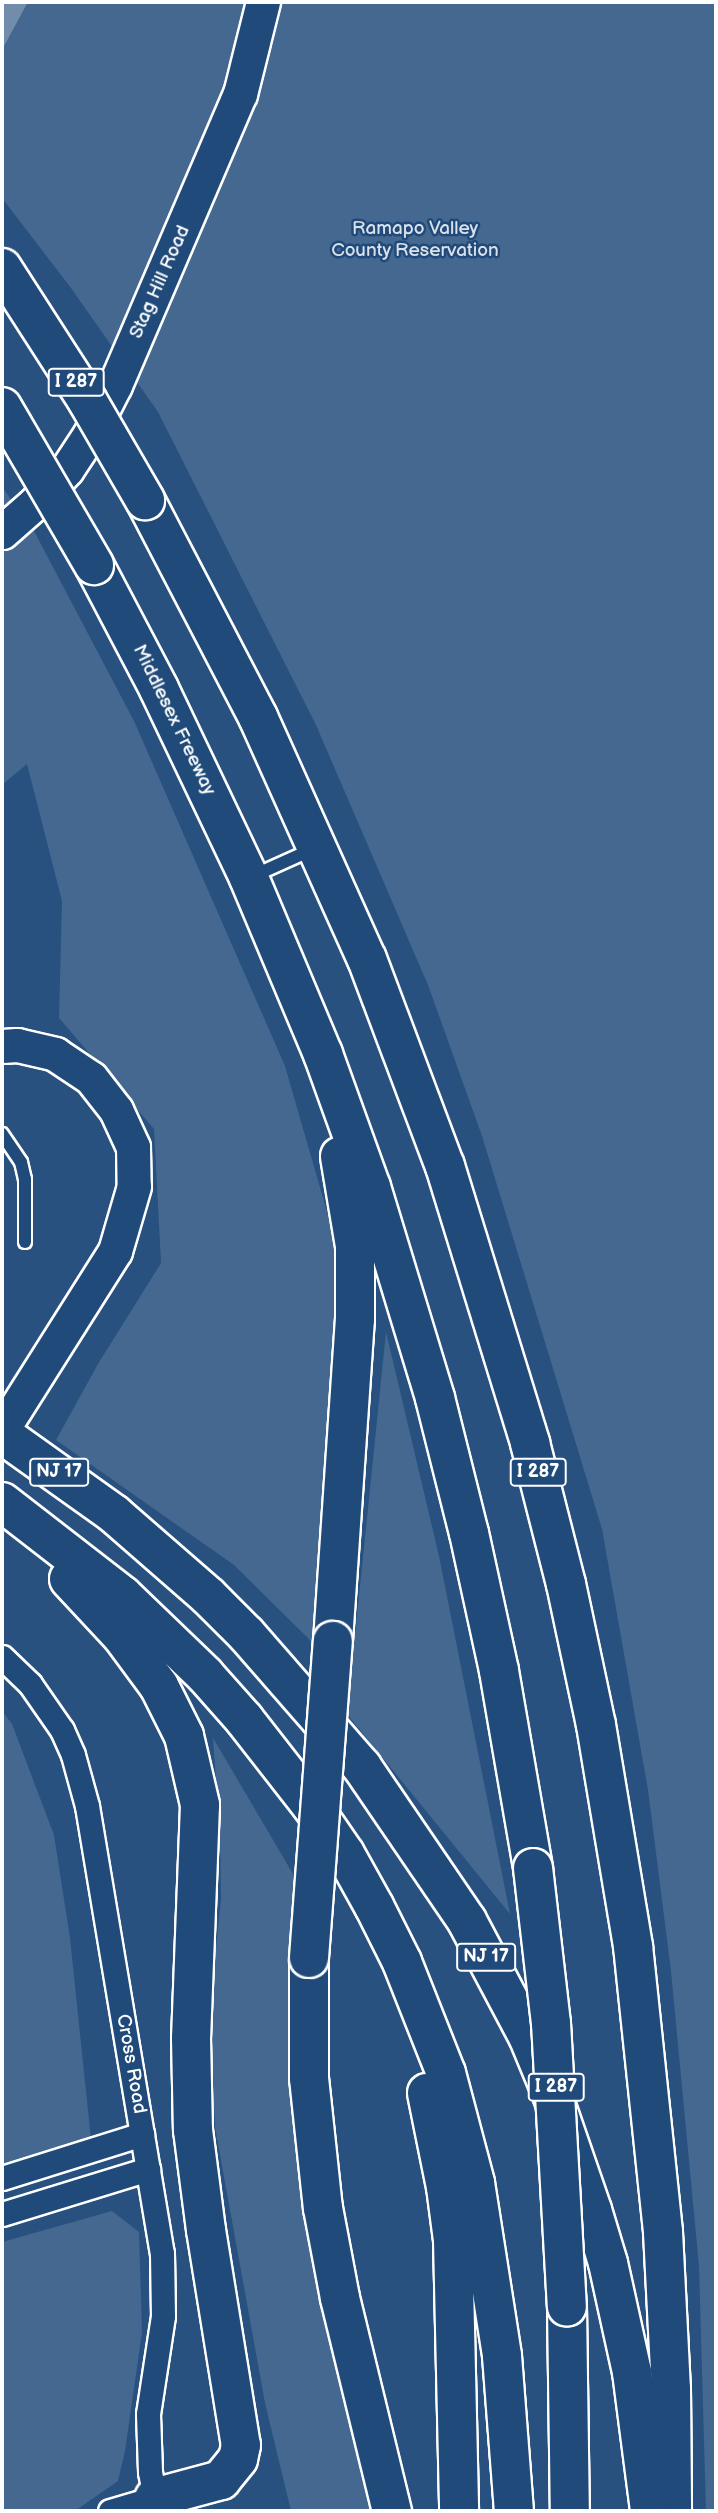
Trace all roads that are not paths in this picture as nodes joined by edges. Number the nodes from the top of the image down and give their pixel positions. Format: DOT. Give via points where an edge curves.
graph roads {
  1 [pos="263,2"];
  2 [pos="2,268"];
  3 [pos="2,407"];
  4 [pos="2,532"];
  5 [pos="319,846"];
  6 [pos="249,878"];
  7 [pos="2,1046"];
  8 [pos="2,1134"];
  9 [pos="24,1242"];
  10 [pos="8,1422"];
  11 [pos="2,1502"];
  12 [pos="2,1519"];
  13 [pos="2,1657"];
  14 [pos="244,1719"];
  15 [pos="142,2134"];
  16 [pos="148,2169"];
  17 [pos="2,2178"];
  18 [pos="2,2214"];
  19 [pos="156,2505"];
  20 [pos="110,2511"];
  21 [pos="392,2511"];
  22 [pos="459,2511"];
  23 [pos="514,2511"];
  24 [pos="570,2511"];
  25 [pos="650,2511"];
  26 [pos="672,2511"];
  1 -- 4 [label="street, Stag Hill Road" via="240,94 115,385 66,469"];
  2 -- 5 [label="highway, I 287, bridge" via="145,500"];
  3 -- 6 [label="highway, Middlesex Freeway / I 287, bridge" via="94,565"];
  5 -- 6 [label="lane"];
  5 -- 26 [label="highway, I 287" via="394,1026 467,1233 530,1443 582,1656 624,1887 650,2085 668,2312"];
  6 -- 21 [label="highway, bridge" via="335,1138 355,1246 353,1358 309,1958 309,2078 323,2208 340,2298"];
  6 -- 24 [label="highway, I 287, bridge" via="347,1118 416,1332 452,1463 512,1738 551,2023 567,2307"];
  7 -- 10 [label="street" via="55,1054 91,1078 116,1110 133,1147 134,1186 115,1251"];
  8 -- 9 [label="lane" via="21,1162 25,1179"];
  10 -- 25 [label="highway, NJ 17" via="199,1587 247,1635 362,1767 467,1921 528,2036 592,2210 632,2372"];
  11 -- 14 [label="highway, NJ 17" via="123,1596"];
  12 -- 19 [label="highway" via="95,1605 144,1662 173,1711 197,1782 193,2130 241,2445 238,2459 221,2480"];
  13 -- 15 [label="street, Cross Road" via="49,1707 82,1781"];
  14 -- 22 [label="highway" via="359,1912 423,2078 453,2240"];
  14 -- 23 [label="highway, NJ 17" via="345,1854 402,1962 446,2073 487,2243 502,2356"];
  15 -- 16 [label="street, Cross Road"];
  15 -- 17 [label="street"];
  16 -- 18 [label="street"];
  16 -- 19 [label="street, Cross Road" via="165,2287 148,2414"];
  19 -- 20 [label="street"];
}
